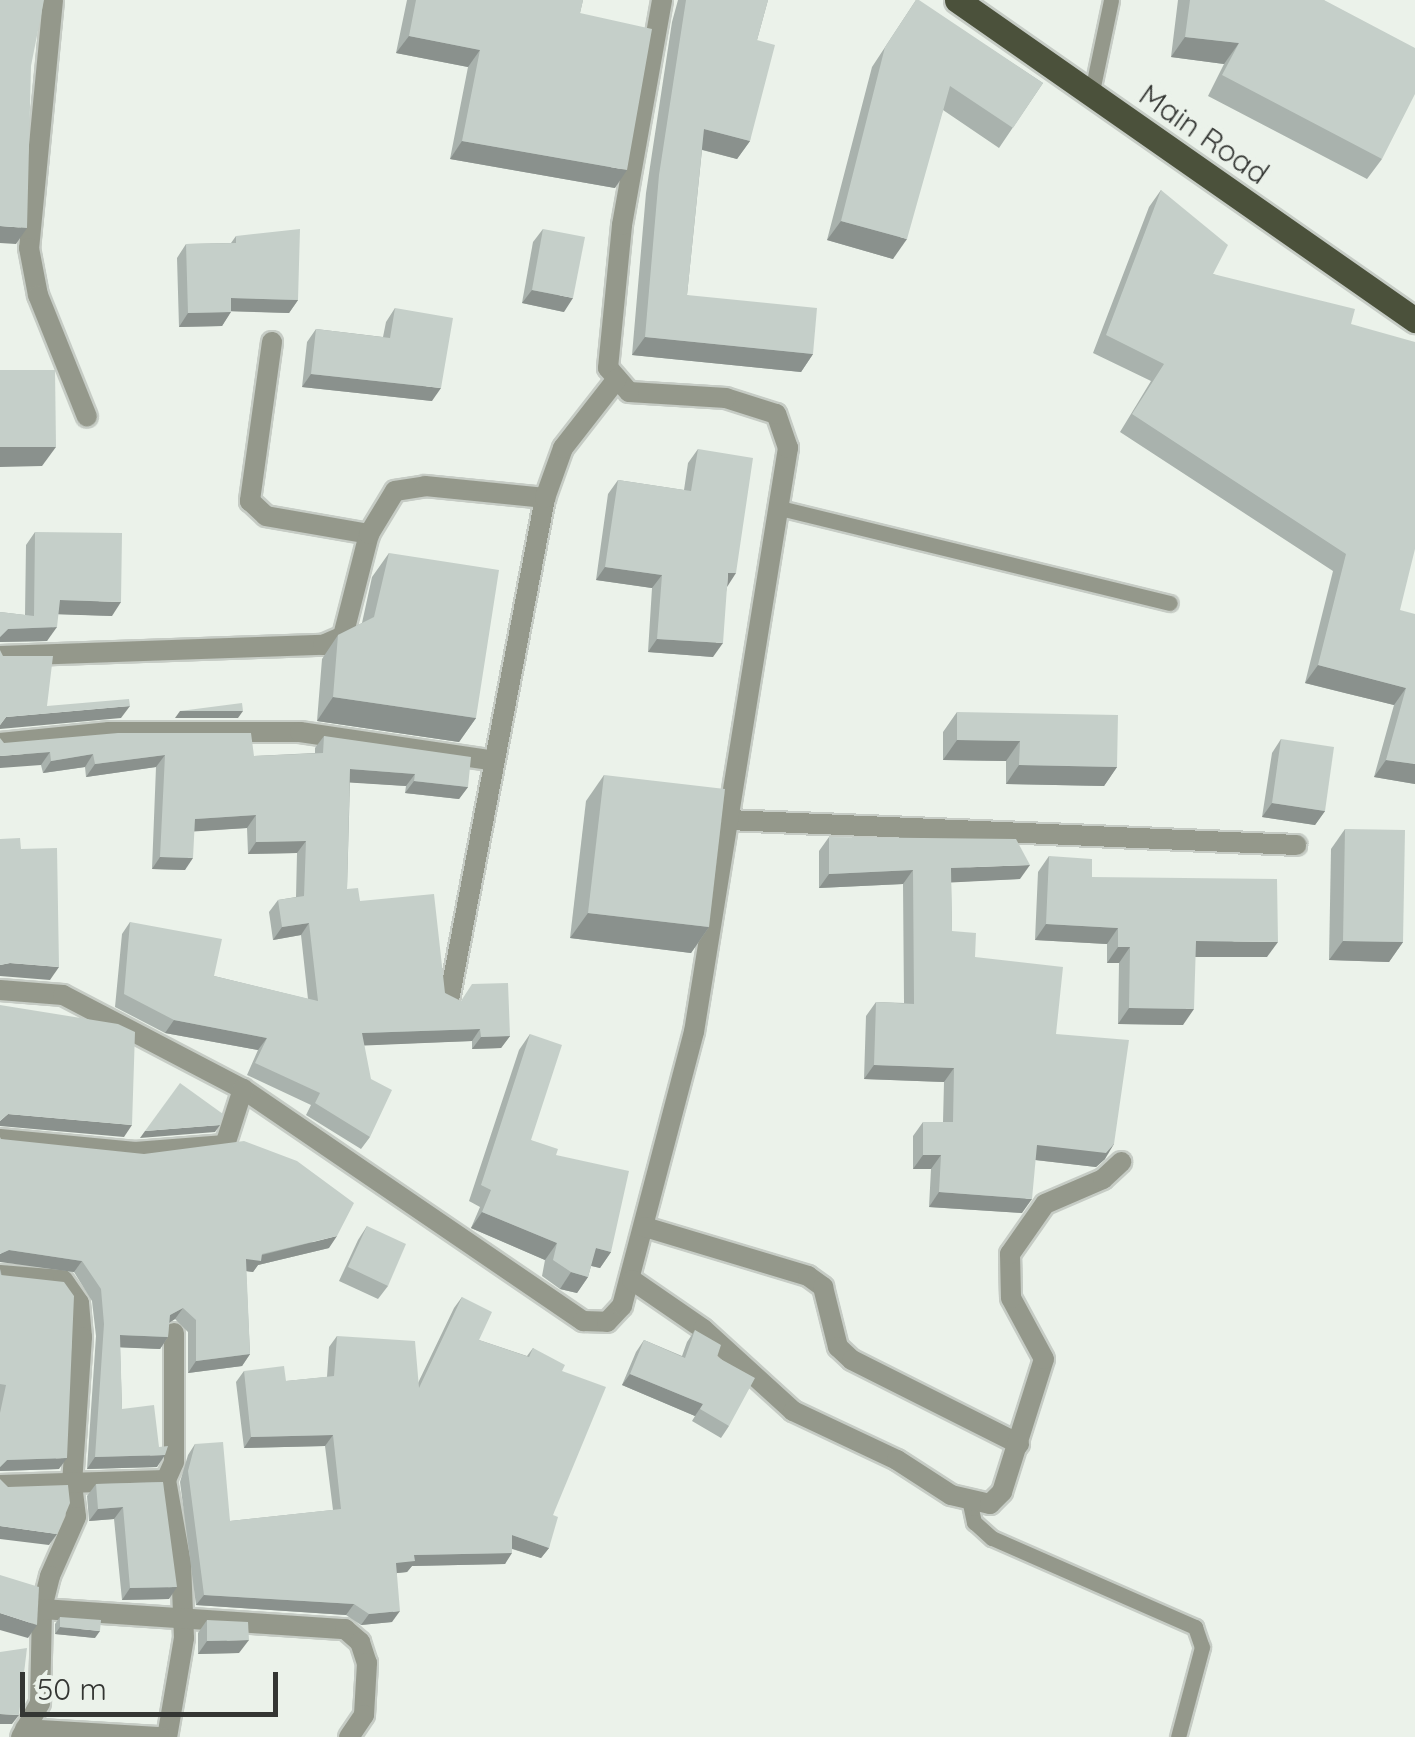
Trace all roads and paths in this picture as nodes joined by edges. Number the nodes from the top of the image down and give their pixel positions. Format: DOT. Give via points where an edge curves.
graph roads {
  1 [pos="53,0"];
  2 [pos="662,0"];
  3 [pos="957,0"];
  4 [pos="1111,0"];
  5 [pos="1091,96"];
  6 [pos="1415,320"];
  7 [pos="272,342"];
  8 [pos="617,379"];
  9 [pos="87,417"];
  10 [pos="544,498"];
  11 [pos="780,508"];
  12 [pos="370,534"];
  13 [pos="1170,603"];
  14 [pos="0,656"];
  15 [pos="0,743"];
  16 [pos="490,760"];
  17 [pos="729,820"];
  18 [pos="1296,844"];
  19 [pos="0,990"];
  20 [pos="449,1000"];
  21 [pos="243,1089"];
  22 [pos="0,1139"];
  23 [pos="1122,1162"];
  24 [pos="644,1227"];
  25 [pos="0,1275"];
  26 [pos="632,1280"];
  27 [pos="174,1332"];
  28 [pos="1019,1444"];
  29 [pos="166,1480"];
  30 [pos="72,1484"];
  31 [pos="0,1485"];
  32 [pos="970,1499"];
  33 [pos="42,1609"];
  34 [pos="183,1617"];
  35 [pos="23,1733"];
  36 [pos="164,1737"];
  37 [pos="349,1737"];
  38 [pos="1178,1737"];
  1 -- 9 [label="street" via="29,248 38,295"];
  2 -- 8 [label="street" via="622,225 608,368"];
  3 -- 5 [label="main road, Main Road"];
  4 -- 5 [label="lane"];
  5 -- 6 [label="main road, Main Road"];
  7 -- 12 [label="street" via="250,501 266,516"];
  8 -- 10 [label="street" via="562,448"];
  8 -- 11 [label="street" via="630,392 726,398 776,414 788,448"];
  10 -- 12 [label="street" via="425,486 395,492"];
  10 -- 16 [label="street"];
  11 -- 13 [label="lane"];
  11 -- 17 [label="street"];
  12 -- 14 [label="street" via="343,636 323,645"];
  15 -- 16 [label="street" via="109,732 300,732"];
  16 -- 20 [label="street"];
  17 -- 18 [label="street"];
  17 -- 24 [label="street" via="694,1032"];
  19 -- 21 [label="street" via="63,995"];
  21 -- 22 [label="street" via="226,1145 135,1152"];
  21 -- 26 [label="street" via="584,1321 607,1322"];
  23 -- 28 [label="street" via="1103,1180 1045,1204 1010,1254 1011,1298 1044,1359"];
  24 -- 26 [label="street"];
  24 -- 28 [label="street" via="808,1276 822,1287 838,1347 852,1360"];
  25 -- 30 [label="street" via="62,1280 79,1303"];
  26 -- 32 [label="street" via="703,1329 794,1410 898,1460 950,1496"];
  27 -- 29 [label="street" via="174,1462"];
  28 -- 32 [label="street" via="1002,1492 990,1504"];
  29 -- 30 [label="street"];
  29 -- 34 [label="street"];
  30 -- 31 [label="street"];
  30 -- 33 [label="street" via="76,1516"];
  32 -- 38 [label="lane" via="974,1522 992,1538 1194,1627 1202,1648"];
  33 -- 34 [label="street"];
  33 -- 35 [label="street" via="45,1672 40,1703"];
  34 -- 36 [label="street"];
  34 -- 37 [label="street" via="345,1629 360,1642 367,1664 364,1715"];
  35 -- 36 [label="street"];
}
